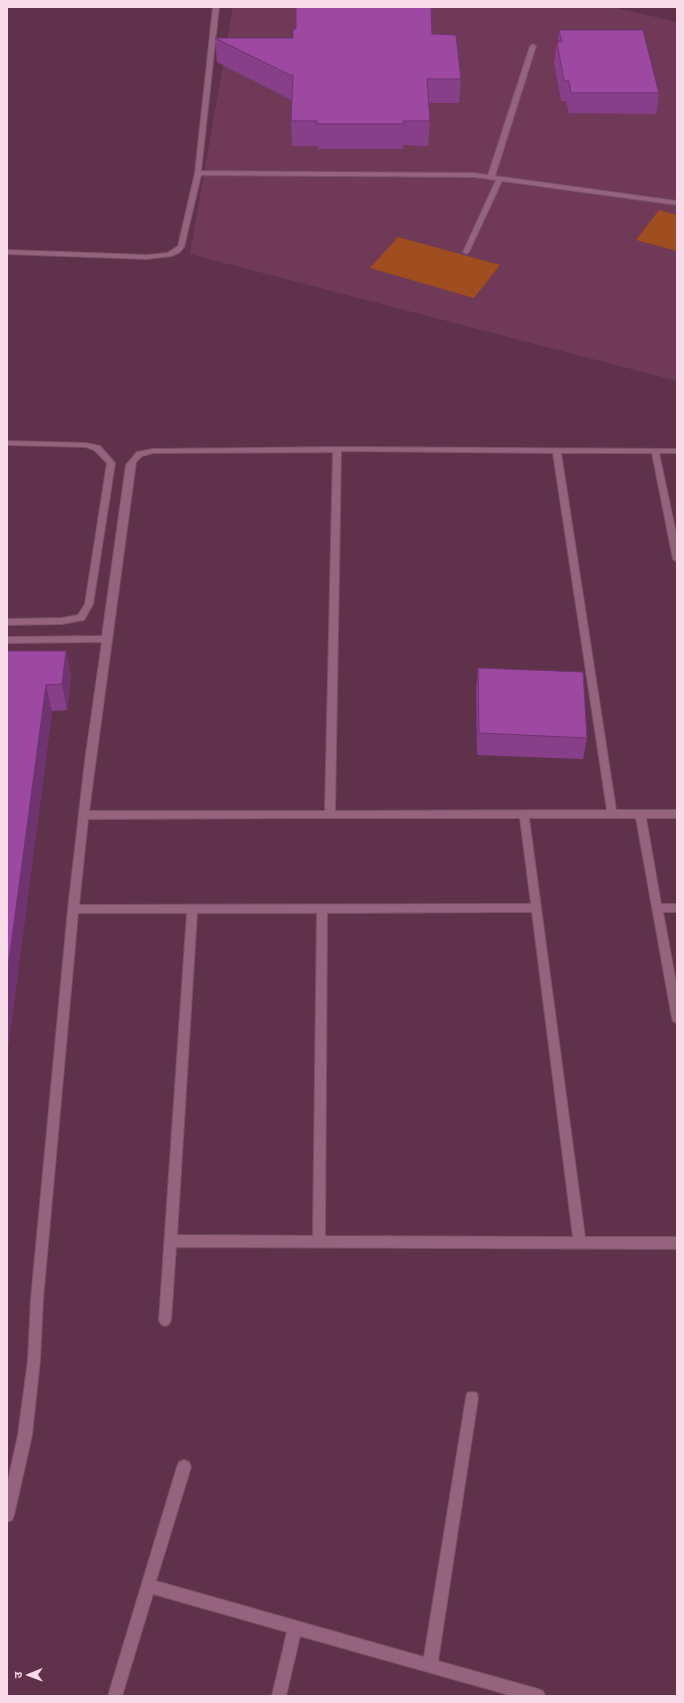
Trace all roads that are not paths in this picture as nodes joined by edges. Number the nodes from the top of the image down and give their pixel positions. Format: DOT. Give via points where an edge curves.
graph roads {
  1 [pos="216,7"];
  2 [pos="533,46"];
  3 [pos="198,173"];
  4 [pos="491,177"];
  5 [pos="500,179"];
  6 [pos="677,203"];
  7 [pos="7,252"];
  8 [pos="466,252"];
  9 [pos="7,442"];
  10 [pos="337,449"];
  11 [pos="557,450"];
  12 [pos="655,451"];
  13 [pos="677,451"];
  14 [pos="677,559"];
  15 [pos="7,622"];
  16 [pos="106,639"];
  17 [pos="7,640"];
  18 [pos="330,814"];
  19 [pos="524,814"];
  20 [pos="612,814"];
  21 [pos="640,814"];
  22 [pos="677,814"];
  23 [pos="84,815"];
  24 [pos="192,908"];
  25 [pos="537,908"];
  26 [pos="656,908"];
  27 [pos="677,908"];
  28 [pos="73,909"];
  29 [pos="322,909"];
  30 [pos="677,1018"];
  31 [pos="171,1241"];
  32 [pos="319,1242"];
  33 [pos="580,1242"];
  34 [pos="677,1243"];
  35 [pos="165,1320"];
  36 [pos="472,1398"];
  37 [pos="184,1467"];
  38 [pos="7,1516"];
  39 [pos="148,1586"];
  40 [pos="295,1627"];
  41 [pos="430,1666"];
  42 [pos="115,1696"];
  43 [pos="279,1696"];
  44 [pos="538,1696"];
  1 -- 3 [label="street"];
  2 -- 4 [label="street"];
  3 -- 4 [label="street"];
  3 -- 7 [label="street" via="181,247 175,253 147,256"];
  4 -- 5 [label="street"];
  5 -- 6 [label="street"];
  5 -- 8 [label="street"];
  9 -- 15 [label="street" via="86,445 97,448 111,463 89,604 81,618"];
  10 -- 11 [label="street"];
  10 -- 16 [label="street" via="153,451 138,454 130,465"];
  10 -- 18 [label="street"];
  11 -- 12 [label="street"];
  11 -- 20 [label="street"];
  12 -- 13 [label="street"];
  12 -- 14 [label="street"];
  16 -- 17 [label="street"];
  16 -- 23 [label="street"];
  18 -- 19 [label="street"];
  18 -- 23 [label="street"];
  19 -- 20 [label="street"];
  19 -- 25 [label="street"];
  20 -- 21 [label="street"];
  21 -- 22 [label="street"];
  21 -- 26 [label="street"];
  23 -- 28 [label="street"];
  24 -- 28 [label="street"];
  24 -- 29 [label="street"];
  24 -- 31 [label="street"];
  25 -- 29 [label="street"];
  25 -- 33 [label="street"];
  26 -- 27 [label="street"];
  26 -- 30 [label="street"];
  28 -- 38 [label="street" via="31,1382 25,1435"];
  29 -- 32 [label="street"];
  31 -- 32 [label="street"];
  31 -- 35 [label="street"];
  32 -- 33 [label="street"];
  33 -- 34 [label="street"];
  36 -- 41 [label="street"];
  37 -- 39 [label="street"];
  39 -- 40 [label="street"];
  39 -- 42 [label="street"];
  40 -- 41 [label="street"];
  40 -- 43 [label="street"];
  41 -- 44 [label="street"];
}
